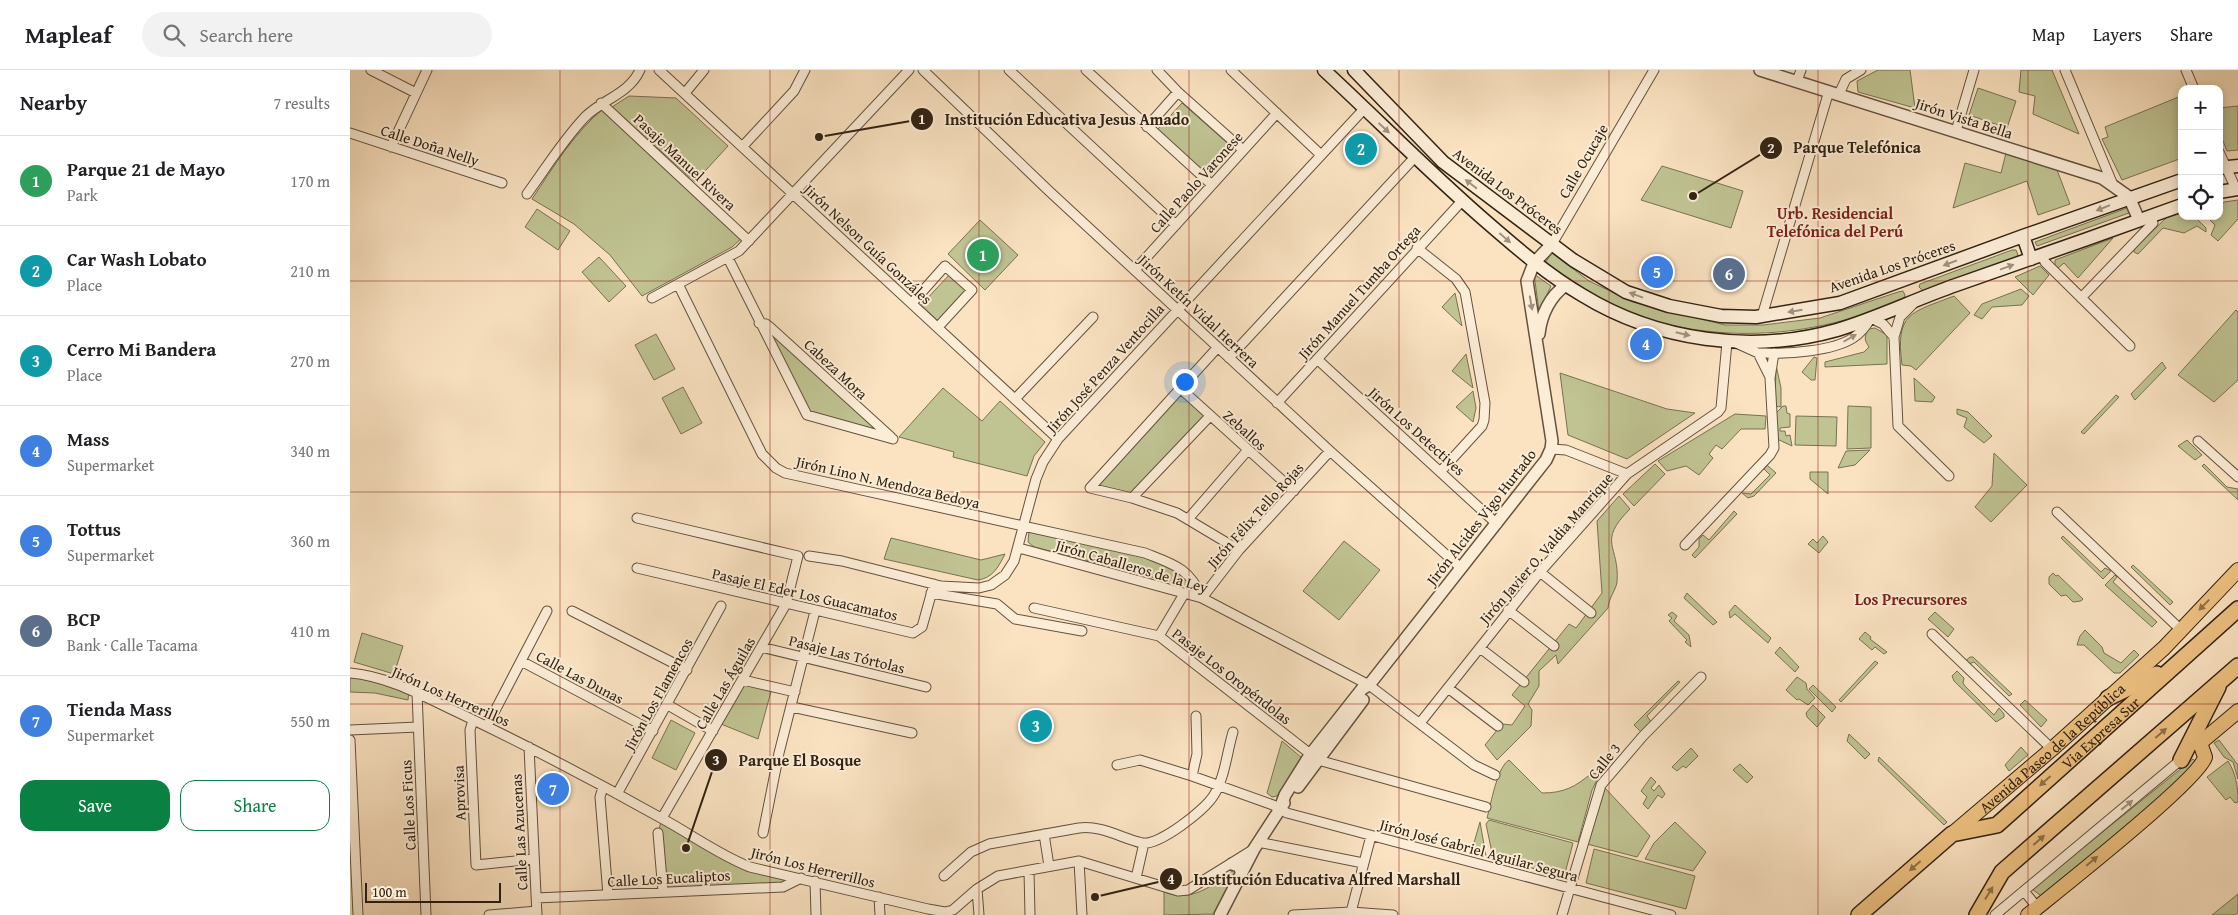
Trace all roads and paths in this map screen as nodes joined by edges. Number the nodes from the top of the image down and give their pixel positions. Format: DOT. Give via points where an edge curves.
graph roads {
  1 [pos="371,70"];
  2 [pos="427,70"];
  3 [pos="640,70"];
  4 [pos="659,70"];
  5 [pos="704,70"];
  6 [pos="805,70"];
  7 [pos="909,70"];
  8 [pos="923,70"];
  9 [pos="1008,70"];
  10 [pos="1086,70"];
  11 [pos="1157,70"];
  12 [pos="1231,70"];
  13 [pos="1324,70"];
  14 [pos="1354,70"];
  15 [pos="1654,70"];
  16 [pos="1760,70"];
  17 [pos="1861,70"];
  18 [pos="1974,70"];
  19 [pos="2064,70"];
  20 [pos="2186,70"];
  21 [pos="1776,72"];
  22 [pos="1799,76"];
  23 [pos="2192,85"];
  24 [pos="1178,92"];
  25 [pos="416,93"];
  26 [pos="685,93"];
  27 [pos="1834,93"];
  28 [pos="601,103"];
  29 [pos="1364,109"];
  30 [pos="1277,113"];
  31 [pos="1147,127"];
  32 [pos="1956,131"];
  33 [pos="350,133"];
  34 [pos="743,146"];
  35 [pos="392,147"];
  36 [pos="1243,150"];
  37 [pos="1322,155"];
  38 [pos="1415,157"];
  39 [pos="2228,167"];
  40 [pos="2178,181"];
  41 [pos="502,183"];
  42 [pos="1212,185"];
  43 [pos="2113,185"];
  44 [pos="2237,189"];
  45 [pos="2223,191"];
  46 [pos="793,193"];
  47 [pos="527,194"];
  48 [pos="2130,198"];
  49 [pos="1462,201"];
  50 [pos="2178,206"];
  51 [pos="2144,218"];
  52 [pos="1176,225"];
  53 [pos="2023,236"];
  54 [pos="749,242"];
  55 [pos="1552,244"];
  56 [pos="1417,248"];
  57 [pos="728,258"];
  58 [pos="2039,258"];
  59 [pos="1534,263"];
  60 [pos="1134,270"];
  61 [pos="1910,278"];
  62 [pos="678,284"];
  63 [pos="1566,285"];
  64 [pos="652,298"];
  65 [pos="2081,298"];
  66 [pos="1918,300"];
  67 [pos="912,303"];
  68 [pos="1177,309"];
  69 [pos="1762,316"];
  70 [pos="1093,317"];
  71 [pos="1871,318"];
  72 [pos="759,323"];
  73 [pos="938,327"];
  74 [pos="1894,337"];
  75 [pos="1731,343"];
  76 [pos="1538,346"];
  77 [pos="2130,346"];
  78 [pos="1218,348"];
  79 [pos="1758,353"];
  80 [pos="1774,353"];
  81 [pos="1230,358"];
  82 [pos="1317,359"];
  83 [pos="1770,378"];
  84 [pos="1180,388"];
  85 [pos="1015,399"];
  86 [pos="1278,403"];
  87 [pos="1210,416"];
  88 [pos="1058,439"];
  89 [pos="2198,440"];
  90 [pos="1551,450"];
  91 [pos="1247,451"];
  92 [pos="1330,451"];
  93 [pos="1440,471"];
  94 [pos="1627,474"];
  95 [pos="1949,476"];
  96 [pos="2238,478"];
  97 [pos="1294,491"];
  98 [pos="1132,498"];
  99 [pos="2057,512"];
  100 [pos="637,518"];
  101 [pos="1190,518"];
  102 [pos="1497,524"];
  103 [pos="1024,526"];
  104 [pos="1685,546"];
  105 [pos="1019,548"];
  106 [pos="1239,550"];
  107 [pos="808,556"];
  108 [pos="637,568"];
  109 [pos="1461,568"];
  110 [pos="2238,570"];
  111 [pos="1540,572"];
  112 [pos="932,589"];
  113 [pos="1184,594"];
  114 [pos="1202,598"];
  115 [pos="786,604"];
  116 [pos="721,606"];
  117 [pos="1034,608"];
  118 [pos="2238,609"];
  119 [pos="1508,610"];
  120 [pos="546,611"];
  121 [pos="572,611"];
  122 [pos="815,611"];
  123 [pos="1591,613"];
  124 [pos="2180,630"];
  125 [pos="1082,631"];
  126 [pos="1932,634"];
  127 [pos="1159,636"];
  128 [pos="1554,646"];
  129 [pos="761,647"];
  130 [pos="1480,648"];
  131 [pos="803,658"];
  132 [pos="521,661"];
  133 [pos="2176,664"];
  134 [pos="2238,666"];
  135 [pos="687,670"];
  136 [pos="350,673"];
  137 [pos="1701,677"];
  138 [pos="743,680"];
  139 [pos="2221,681"];
  140 [pos="1524,682"];
  141 [pos="1369,684"];
  142 [pos="926,688"];
  143 [pos="1448,688"];
  144 [pos="795,692"];
  145 [pos="417,693"];
  146 [pos="2108,698"];
  147 [pos="668,705"];
  148 [pos="792,707"];
  149 [pos="2238,711"];
  150 [pos="1196,716"];
  151 [pos="473,720"];
  152 [pos="1420,723"];
  153 [pos="487,726"];
  154 [pos="1498,726"];
  155 [pos="418,727"];
  156 [pos="350,730"];
  157 [pos="653,731"];
  158 [pos="713,731"];
  159 [pos="912,732"];
  160 [pos="1233,732"];
  161 [pos="350,740"];
  162 [pos="2200,744"];
  163 [pos="529,747"];
  164 [pos="2052,749"];
  165 [pos="1314,758"];
  166 [pos="2181,760"];
  167 [pos="1117,765"];
  168 [pos="1495,775"];
  169 [pos="1192,776"];
  170 [pos="1218,786"];
  171 [pos="603,787"];
  172 [pos="617,794"];
  173 [pos="1486,807"];
  174 [pos="1280,808"];
  175 [pos="662,818"];
  176 [pos="658,833"];
  177 [pos="352,834"];
  178 [pos="763,834"];
  179 [pos="1044,834"];
  180 [pos="1952,834"];
  181 [pos="1371,836"];
  182 [pos="1144,843"];
  183 [pos="1256,846"];
  184 [pos="534,859"];
  185 [pos="1079,861"];
  186 [pos="1363,863"];
  187 [pos="1232,864"];
  188 [pos="1049,866"];
  189 [pos="1029,871"];
  190 [pos="1242,874"];
  191 [pos="944,876"];
  192 [pos="801,878"];
  193 [pos="1136,878"];
  194 [pos="815,881"];
  195 [pos="1570,888"];
  196 [pos="977,889"];
  197 [pos="2024,891"];
  198 [pos="663,892"];
  199 [pos="608,895"];
  200 [pos="879,897"];
  201 [pos="536,898"];
  202 [pos="353,899"];
  203 [pos="2032,911"];
  204 [pos="928,912"];
  205 [pos="1352,912"];
  206 [pos="537,913"];
  207 [pos="358,915"];
  208 [pos="426,915"];
  209 [pos="489,915"];
  210 [pos="816,915"];
  211 [pos="880,915"];
  212 [pos="979,915"];
  213 [pos="1030,915"];
  214 [pos="1082,915"];
  215 [pos="1220,915"];
  216 [pos="1293,915"];
  217 [pos="1391,915"];
  218 [pos="1562,915"];
  219 [pos="1672,915"];
  220 [pos="1858,915"];
  221 [pos="1977,915"];
  222 [pos="1995,915"];
  1 -- 25 [label="street"];
  2 -- 25 [label="street"];
  3 -- 28 [label="street" via="620,94"];
  4 -- 26 [label="street, Jirón Nelson Guía Gonzáles"];
  5 -- 26 [label="street"];
  6 -- 34 [label="street" via="794,91"];
  7 -- 46 [label="street"];
  8 -- 60 [label="street, Jirón Ketín Vidal Herrera"];
  9 -- 52 [label="street"];
  10 -- 31 [label="street"];
  11 -- 24 [label="street"];
  12 -- 30 [label="street"];
  13 -- 29 [label="main road"];
  55 -- 14 [label="main road, Avenida Los Próceres, one-way" via="1443,162"];
  15 -- 55 [label="street, Calle Ocucaje"];
  16 -- 21 [label="street, Jirón Vista Bella"];
  17 -- 27 [label="street" via="1846,79"];
  18 -- 32 [label="street"];
  19 -- 43 [label="street"];
  20 -- 23 [label="street"];
  21 -- 22 [label="street, Jirón Vista Bella"];
  22 -- 27 [label="street, Jirón Vista Bella"];
  24 -- 31 [label="street"];
  24 -- 36 [label="street"];
  25 -- 35 [label="street"];
  26 -- 34 [label="street, Jirón Nelson Guía Gonzáles"];
  27 -- 32 [label="street, Jirón Vista Bella"];
  27 -- 69 [label="street"];
  28 -- 47 [label="street" via="572,132"];
  28 -- 54 [label="street, Pasaje Manuel Rivera"];
  29 -- 37 [label="street, Jirón José Penza Ventocilla"];
  29 -- 38 [label="main road, one-way"];
  30 -- 36 [label="street, Calle Paolo Varonese"];
  30 -- 37 [label="street"];
  31 -- 42 [label="street"];
  32 -- 43 [label="street, Jirón Vista Bella" via="2102,178"];
  33 -- 35 [label="street, Calle Doña Nelly"];
  34 -- 46 [label="street, Jirón Nelson Guía Gonzáles"];
  35 -- 41 [label="street, Calle Doña Nelly"];
  36 -- 42 [label="street, Calle Paolo Varonese"];
  37 -- 68 [label="street, Jirón José Penza Ventocilla"];
  38 -- 49 [label="main road"];
  38 -- 81 [label="street"];
  39 -- 44 [label="street"];
  40 -- 48 [label="main road, Avenida Los Próceres"];
  42 -- 52 [label="street, Calle Paolo Varonese"];
  43 -- 48 [label="street, Jirón Vista Bella"];
  44 -- 45 [label="main road"];
  46 -- 54 [label="street"];
  46 -- 67 [label="street, Jirón Nelson Guía Gonzáles"];
  48 -- 51 [label="street"];
  48 -- 53 [label="main road, Avenida Los Próceres, one-way"];
  49 -- 56 [label="street, Jirón Manuel Tumba Ortega"];
  49 -- 59 [label="main road, one-way"];
  50 -- 51 [label="main road"];
  51 -- 58 [label="main road"];
  51 -- 65 [label="street" via="2153,223"];
  52 -- 60 [label="street, Calle Paolo Varonese"];
  53 -- 58 [label="main road"];
  53 -- 61 [label="main road, Avenida Los Próceres, one-way"];
  54 -- 57 [label="street"];
  55 -- 59 [label="street, Calle Ocucaje"];
  69 -- 55 [label="main road, Avenida Los Próceres, one-way" via="1721,316 1653,302 1626,292"];
  56 -- 82 [label="street, Jirón Manuel Tumba Ortega"];
  56 -- 93 [label="street" via="1456,280 1465,292 1485,403 1482,426"];
  57 -- 62 [label="street"];
  57 -- 72 [label="street"];
  58 -- 65 [label="street"];
  66 -- 58 [label="main road, one-way"];
  59 -- 63 [label="main road"];
  59 -- 76 [label="street, Jirón Alcides Vigo Hurtado, one-way" via="1527,281"];
  60 -- 68 [label="street, Jirón Ketín Vidal Herrera"];
  61 -- 66 [label="main road"];
  61 -- 69 [label="main road, Avenida Los Próceres, one-way" via="1840,303"];
  62 -- 64 [label="street"];
  62 -- 103 [label="street, Jirón Lino N. Mendoza Bedoya" via="759,449 776,468 784,473"];
  63 -- 75 [label="main road, one-way" via="1617,314 1664,329"];
  63 -- 76 [label="street, Jirón Alcides Vigo Hurtado" via="1550,301 1541,320"];
  65 -- 77 [label="street"];
  66 -- 71 [label="main road"];
  66 -- 74 [label="street" via="1900,317"];
  67 -- 73 [label="street, Jirón Nelson Guía Gonzáles"];
  67 -- 73 [label="street" via="945,266 972,290"];
  68 -- 78 [label="street, Jirón Ketín Vidal Herrera"];
  68 -- 88 [label="street, Jirón José Penza Ventocilla"];
  70 -- 85 [label="street"];
  71 -- 74 [label="street" via="1883,324"];
  71 -- 75 [label="main road" via="1814,335"];
  80 -- 71 [label="street, one-way" via="1798,352 1845,342"];
  72 -- 72 [label="street, Cabeza Mora" via="807,415 892,439 772,328"];
  73 -- 85 [label="street, Jirón Nelson Guía Gonzáles"];
  74 -- 95 [label="street" via="1898,426"];
  75 -- 79 [label="street"];
  75 -- 94 [label="street, Jirón Javier O. Valdia Manrique" via="1721,408 1715,416"];
  76 -- 90 [label="street, Jirón Alcides Vigo Hurtado"];
  78 -- 81 [label="street, Jirón Ketín Vidal Herrera"];
  78 -- 84 [label="street"];
  79 -- 80 [label="street"];
  79 -- 83 [label="street"];
  80 -- 83 [label="street"];
  81 -- 86 [label="street, Jirón Ketín Vidal Herrera"];
  82 -- 86 [label="street, Jirón Manuel Tumba Ortega"];
  82 -- 93 [label="street, Jirón Los Detectives"];
  83 -- 104 [label="street" via="1772,452"];
  84 -- 87 [label="street, Zeballos"];
  84 -- 98 [label="street" via="1090,488"];
  85 -- 88 [label="street, Jirón Nelson Guía Gonzáles"];
  86 -- 92 [label="street, Jirón Ketín Vidal Herrera"];
  87 -- 91 [label="street, Zeballos"];
  87 -- 98 [label="street"];
  88 -- 103 [label="street, Jirón José Penza Ventocilla" via="1040,470"];
  89 -- 96 [label="street"];
  90 -- 94 [label="street" via="1566,450"];
  90 -- 102 [label="street, Jirón Alcides Vigo Hurtado"];
  91 -- 97 [label="street, Zeballos"];
  91 -- 101 [label="street"];
  92 -- 97 [label="street, Jirón Félix Tello Rojas"];
  92 -- 109 [label="street, Jirón Ketín Vidal Herrera"];
  93 -- 102 [label="street, Jirón Los Detectives"];
  94 -- 111 [label="street, Jirón Javier O. Valdia Manrique"];
  97 -- 106 [label="street, Jirón Félix Tello Rojas"];
  98 -- 101 [label="street"];
  99 -- 124 [label="street"];
  100 -- 115 [label="street, Calle Las Águilas" via="798,556"];
  101 -- 106 [label="street"];
  102 -- 109 [label="street, Jirón Alcides Vigo Hurtado"];
  103 -- 105 [label="street, Jirón José Penza Ventocilla"];
  103 -- 114 [label="street, Jirón Lino N. Mendoza Bedoya" via="1152,556 1191,576"];
  105 -- 112 [label="street, Jirón José Penza Ventocilla" via="1005,574 991,584 979,588"];
  105 -- 113 [label="street, Jirón Caballeros de la Ley"];
  106 -- 114 [label="street, Jirón Félix Tello Rojas"];
  107 -- 112 [label="street" via="842,561"];
  108 -- 115 [label="street, Pasaje El Eder Los Guacamatos"];
  109 -- 141 [label="street, Jirón Alcides Vigo Hurtado"];
  110 -- 124 [label="main road, Avenida Paseo de la República, one-way"];
  111 -- 119 [label="street, Jirón Javier O. Valdia Manrique"];
  111 -- 123 [label="street"];
  112 -- 122 [label="street, Pasaje El Eder Los Guacamatos" via="922,627 913,633"];
  112 -- 125 [label="street" via="997,604 1015,619"];
  113 -- 114 [label="street, Jirón Caballeros de la Ley"];
  113 -- 127 [label="street"];
  114 -- 141 [label="street, Jirón Caballeros de la Ley"];
  115 -- 122 [label="street, Pasaje El Eder Los Guacamatos"];
  115 -- 129 [label="street, Calle Las Águilas"];
  116 -- 135 [label="street, Jirón Los Flamencos"];
  117 -- 127 [label="street, Pasaje Los Oropéndolas"];
  118 -- 133 [label="highway, Via Expresa Sur"];
  119 -- 128 [label="street"];
  119 -- 130 [label="street, Jirón Javier O. Valdia Manrique"];
  120 -- 132 [label="street"];
  121 -- 135 [label="street"];
  122 -- 131 [label="street"];
  124 -- 146 [label="main road, Avenida Paseo de la República"];
  126 -- 164 [label="street"];
  127 -- 165 [label="street, Pasaje Los Oropéndolas"];
  129 -- 131 [label="street, Pasaje Las Tórtolas"];
  129 -- 138 [label="street, Calle Las Águilas"];
  130 -- 140 [label="street"];
  130 -- 143 [label="street, Jirón Javier O. Valdia Manrique"];
  131 -- 142 [label="street, Pasaje Las Tórtolas"];
  131 -- 144 [label="street"];
  132 -- 153 [label="street"];
  132 -- 157 [label="street, Calle Las Dunas"];
  133 -- 146 [label="highway"];
  133 -- 180 [label="highway, Via Expresa Sur, one-way" via="1997,825"];
  134 -- 139 [label="highway"];
  135 -- 147 [label="street, Jirón Los Flamencos"];
  136 -- 145 [label="street, Jirón Los Herrerillos" via="379,678"];
  137 -- 195 [label="street, Calle 3" via="1601,785"];
  138 -- 144 [label="street"];
  138 -- 158 [label="street, Calle Las Águilas"];
  139 -- 166 [label="highway"];
  221 -- 139 [label="highway, one-way" via="2002,872"];
  141 -- 152 [label="street, Jirón Caballeros de la Ley"];
  141 -- 165 [label="street, Jirón Alcides Vigo Hurtado" via="1368,693"];
  143 -- 152 [label="street, Jirón Javier O. Valdia Manrique"];
  143 -- 154 [label="street"];
  144 -- 148 [label="street"];
  145 -- 151 [label="street, Jirón Los Herrerillos"];
  145 -- 155 [label="street, Calle Los Ficus"];
  146 -- 164 [label="main road, Avenida Paseo de la República"];
  147 -- 157 [label="street, Jirón Los Flamencos"];
  147 -- 158 [label="street"];
  148 -- 159 [label="street"];
  148 -- 178 [label="street"];
  149 -- 162 [label="main road"];
  150 -- 169 [label="street" via="1197,754"];
  151 -- 153 [label="street, Jirón Los Herrerillos"];
  151 -- 184 [label="street, Aprovisa" via="470,730 476,865"];
  152 -- 168 [label="street, Jirón Caballeros de la Ley" via="1474,765"];
  153 -- 163 [label="street, Jirón Los Herrerillos"];
  155 -- 156 [label="street"];
  155 -- 208 [label="street, Calle Los Ficus"];
  157 -- 172 [label="street, Jirón Los Flamencos"];
  158 -- 175 [label="street, Calle Las Águilas"];
  160 -- 170 [label="street"];
  161 -- 177 [label="street"];
  162 -- 166 [label="street"];
  203 -- 162 [label="main road, one-way" via="2164,802 2201,767 2205,758"];
  163 -- 171 [label="street, Jirón Los Herrerillos"];
  163 -- 184 [label="street, Calle Las Azucenas"];
  164 -- 180 [label="main road, Avenida Paseo de la República"];
  165 -- 173 [label="street"];
  165 -- 174 [label="street, Jirón Alcides Vigo Hurtado"];
  197 -- 166 [label="street, one-way"];
  167 -- 169 [label="street, Jirón José Gabriel Aguilar Segura" via="1140,760"];
  169 -- 170 [label="street, Jirón José Gabriel Aguilar Segura"];
  170 -- 174 [label="street, Jirón José Gabriel Aguilar Segura"];
  170 -- 182 [label="street" via="1214,796 1188,820 1161,839"];
  171 -- 172 [label="street, Jirón Los Herrerillos"];
  171 -- 199 [label="street" via="600,797"];
  172 -- 175 [label="street, Jirón Los Herrerillos"];
  174 -- 181 [label="street, Jirón José Gabriel Aguilar Segura" via="1287,813"];
  174 -- 183 [label="street, Jirón Alcides Vigo Hurtado"];
  175 -- 192 [label="street, Jirón Los Herrerillos" via="737,862"];
  176 -- 198 [label="street"];
  177 -- 202 [label="street"];
  179 -- 182 [label="street" via="1092,827"];
  179 -- 188 [label="street"];
  179 -- 191 [label="street" via="989,844 971,852"];
  180 -- 220 [label="highway, Avenida Paseo de la República, one-way"];
  181 -- 186 [label="street"];
  181 -- 195 [label="street, Jirón José Gabriel Aguilar Segura"];
  182 -- 193 [label="street"];
  183 -- 186 [label="street"];
  183 -- 187 [label="street, Jirón Los Herrerillos"];
  183 -- 190 [label="street, Jirón Alcides Vigo Hurtado"];
  184 -- 201 [label="street, Calle Las Azucenas"];
  185 -- 188 [label="street, Jirón Los Herrerillos"];
  185 -- 193 [label="street, Jirón Los Herrerillos"];
  185 -- 214 [label="street"];
  186 -- 205 [label="street"];
  187 -- 190 [label="street" via="1240,866"];
  187 -- 193 [label="street, Jirón Los Herrerillos" via="1188,890 1178,891"];
  188 -- 189 [label="street, Jirón Los Herrerillos"];
  189 -- 196 [label="street, Jirón Los Herrerillos" via="998,876"];
  189 -- 213 [label="street"];
  190 -- 215 [label="street, Jirón Alcides Vigo Hurtado"];
  192 -- 194 [label="street, Jirón Los Herrerillos"];
  192 -- 198 [label="street, Calle Los Eucaliptos" via="783,887"];
  194 -- 200 [label="street, Jirón Los Herrerillos"];
  194 -- 210 [label="street"];
  195 -- 218 [label="street, Calle 3"];
  195 -- 219 [label="street, Jirón José Gabriel Aguilar Segura"];
  196 -- 204 [label="street, Jirón Los Herrerillos" via="953,910"];
  196 -- 212 [label="street"];
  197 -- 203 [label="street"];
  197 -- 222 [label="street"];
  198 -- 199 [label="street, Calle Los Eucaliptos"];
  199 -- 201 [label="street, Calle Los Eucaliptos"];
  200 -- 204 [label="street, Jirón Los Herrerillos"];
  200 -- 211 [label="street"];
  201 -- 206 [label="street, Calle Las Azucenas"];
  202 -- 207 [label="street"];
  205 -- 216 [label="street"];
  205 -- 217 [label="street"];
  206 -- 209 [label="street"];
}
